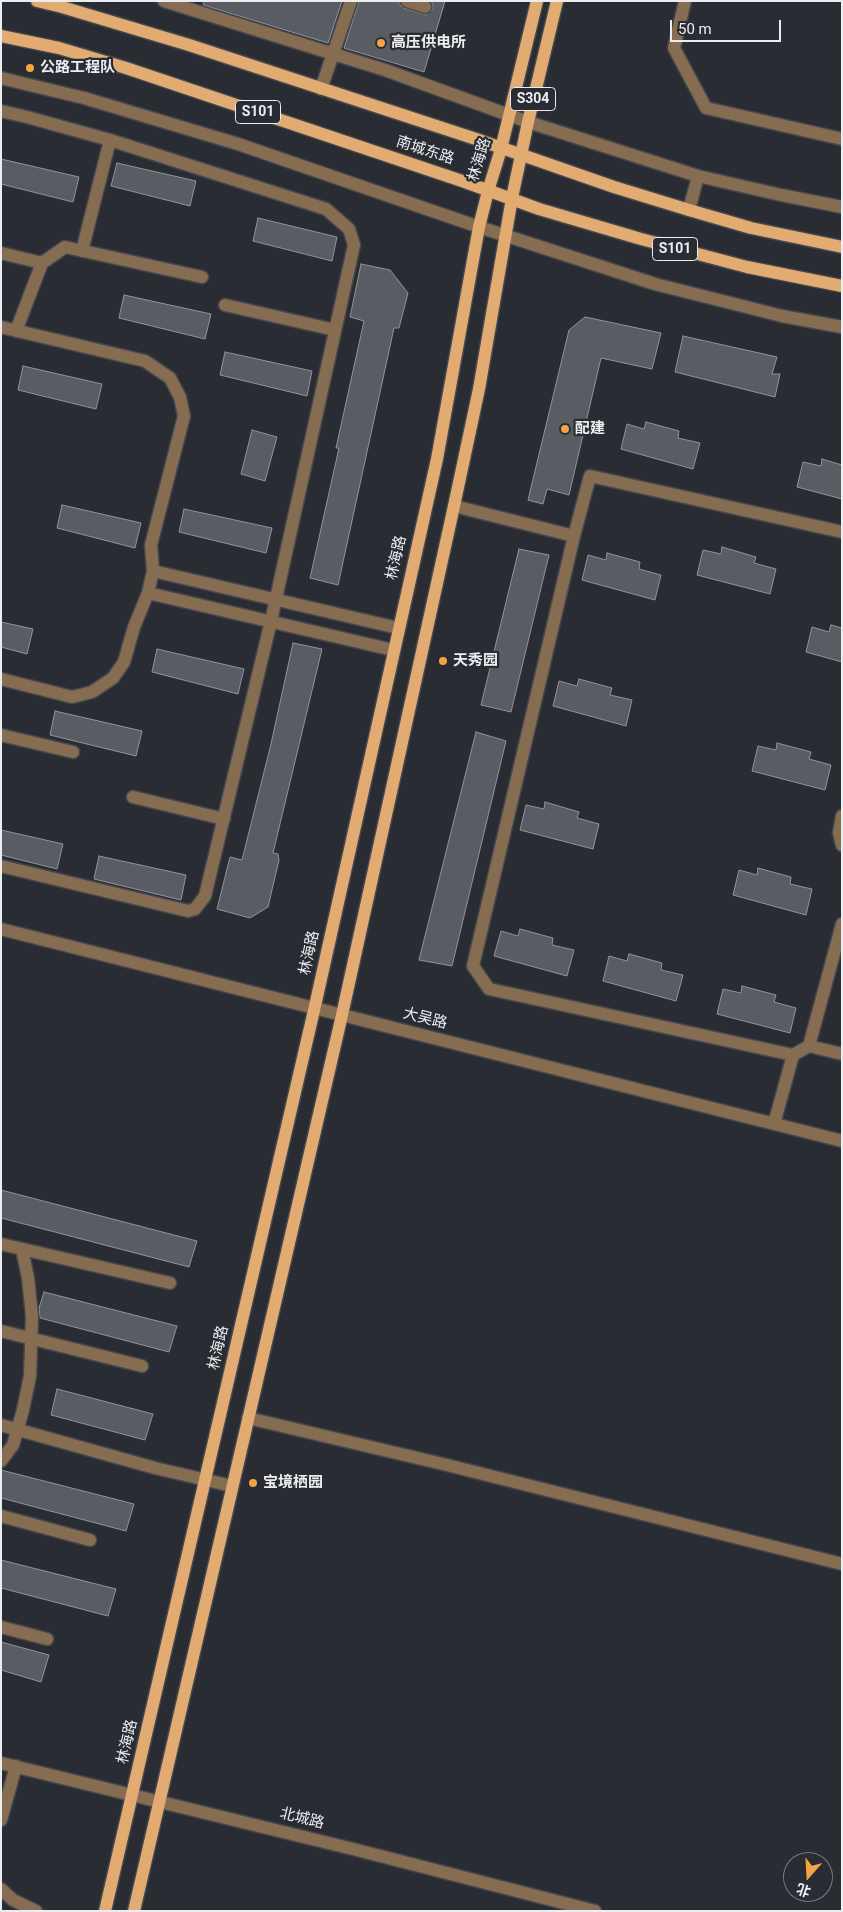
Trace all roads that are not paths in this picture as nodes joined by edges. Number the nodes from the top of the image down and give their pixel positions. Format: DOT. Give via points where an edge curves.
graph roads {
  1 [pos="37,1"];
  2 [pos="164,1"];
  3 [pos="351,1"];
  4 [pos="407,1"];
  5 [pos="537,1"];
  6 [pos="557,1"];
  7 [pos="685,1"];
  8 [pos="425,7"];
  9 [pos="1,36"];
  10 [pos="333,54"];
  11 [pos="1,78"];
  12 [pos="321,88"];
  13 [pos="1,111"];
  14 [pos="509,116"];
  15 [pos="528,122"];
  16 [pos="842,139"];
  17 [pos="110,140"];
  18 [pos="501,149"];
  19 [pos="521,155"];
  20 [pos="698,176"];
  21 [pos="488,191"];
  22 [pos="512,198"];
  23 [pos="842,207"];
  24 [pos="689,210"];
  25 [pos="479,227"];
  26 [pos="506,235"];
  27 [pos="842,247"];
  28 [pos="82,251"];
  29 [pos="1,253"];
  30 [pos="42,263"];
  31 [pos="202,277"];
  32 [pos="842,286"];
  33 [pos="225,306"];
  34 [pos="1,327"];
  35 [pos="842,327"];
  36 [pos="334,330"];
  37 [pos="16,331"];
  38 [pos="454,506"];
  39 [pos="842,532"];
  40 [pos="574,536"];
  41 [pos="153,571"];
  42 [pos="148,593"];
  43 [pos="275,599"];
  44 [pos="270,621"];
  45 [pos="398,628"];
  46 [pos="393,650"];
  47 [pos="1,679"];
  48 [pos="1,735"];
  49 [pos="73,752"];
  50 [pos="133,797"];
  51 [pos="842,816"];
  52 [pos="224,819"];
  53 [pos="842,845"];
  54 [pos="1,866"];
  55 [pos="842,924"];
  56 [pos="1,928"];
  57 [pos="315,1006"];
  58 [pos="342,1014"];
  59 [pos="809,1046"];
  60 [pos="842,1054"];
  61 [pos="793,1055"];
  62 [pos="774,1124"];
  63 [pos="841,1140"];
  64 [pos="1,1244"];
  65 [pos="22,1249"];
  66 [pos="170,1283"];
  67 [pos="1,1331"];
  68 [pos="32,1339"];
  69 [pos="142,1366"];
  70 [pos="248,1418"];
  71 [pos="1,1425"];
  72 [pos="17,1429"];
  73 [pos="1,1461"];
  74 [pos="204,1479"];
  75 [pos="232,1486"];
  76 [pos="1,1516"];
  77 [pos="90,1540"];
  78 [pos="842,1564"];
  79 [pos="1,1627"];
  80 [pos="48,1638"];
  81 [pos="1,1763"];
  82 [pos="16,1766"];
  83 [pos="132,1795"];
  84 [pos="159,1801"];
  85 [pos="1,1820"];
  86 [pos="1,1889"];
  87 [pos="36,1911"];
  88 [pos="106,1911"];
  89 [pos="134,1911"];
  90 [pos="594,1911"];
  1 -- 12 [label="main road, 南城东路" via="171,39"];
  2 -- 10 [label="street"];
  3 -- 10 [label="street"];
  4 -- 8 [label="street"];
  5 -- 14 [label="main road, 林海路 / S304"];
  6 -- 15 [label="main road, S304"];
  7 -- 16 [label="street" via="674,48 706,108"];
  9 -- 21 [label="main road, 南城东路 / S101" via="59,48 126,68"];
  10 -- 12 [label="street"];
  10 -- 14 [label="street"];
  11 -- 25 [label="street" via="84,98 220,138"];
  12 -- 18 [label="main road, 南城东路"];
  13 -- 17 [label="street"];
  14 -- 15 [label="street"];
  14 -- 18 [label="main road, 林海路 / S304"];
  15 -- 19 [label="main road, S304"];
  15 -- 20 [label="street"];
  17 -- 28 [label="street"];
  17 -- 36 [label="street" via="326,209 340,219 349,229 354,245"];
  18 -- 19 [label="main road, 南城东路"];
  18 -- 21 [label="main road, 林海路 / S304"];
  19 -- 22 [label="main road, S304"];
  19 -- 24 [label="main road, 南城东路"];
  20 -- 23 [label="street"];
  20 -- 24 [label="street"];
  21 -- 22 [label="main road, 南城东路 / S101"];
  21 -- 25 [label="main road, 林海路"];
  22 -- 26 [label="main road"];
  22 -- 32 [label="main road, 南城东路 / S101" via="694,254"];
  24 -- 27 [label="main road, 南城东路" via="751,228"];
  25 -- 26 [label="street"];
  25 -- 45 [label="main road, 林海路" via="437,459"];
  26 -- 35 [label="street" via="664,286 782,316"];
  26 -- 38 [label="main road" via="479,389"];
  28 -- 30 [label="street" via="64,247"];
  28 -- 31 [label="street"];
  29 -- 30 [label="street"];
  30 -- 37 [label="street"];
  33 -- 36 [label="street"];
  34 -- 37 [label="street"];
  36 -- 43 [label="street"];
  37 -- 41 [label="street" via="145,361 170,378 180,397 184,416 151,544"];
  38 -- 40 [label="street"];
  38 -- 58 [label="main road"];
  39 -- 40 [label="street" via="590,476"];
  40 -- 61 [label="street" via="473,966 489,988"];
  41 -- 42 [label="street"];
  41 -- 43 [label="street"];
  42 -- 44 [label="street"];
  42 -- 47 [label="street" via="124,662 113,678 92,692 72,697"];
  43 -- 44 [label="street"];
  43 -- 45 [label="street"];
  44 -- 46 [label="street"];
  44 -- 52 [label="street"];
  45 -- 46 [label="main road, 林海路"];
  46 -- 57 [label="main road, 林海路"];
  48 -- 49 [label="street"];
  50 -- 52 [label="street"];
  51 -- 53 [label="street" via="839,833"];
  52 -- 54 [label="street" via="205,896 195,909 188,911"];
  55 -- 59 [label="street"];
  56 -- 57 [label="street, 大吴路"];
  57 -- 58 [label="street, 大吴路"];
  57 -- 74 [label="main road, 林海路"];
  58 -- 62 [label="street, 大吴路"];
  58 -- 70 [label="main road"];
  59 -- 60 [label="street"];
  59 -- 61 [label="street"];
  61 -- 62 [label="street"];
  62 -- 63 [label="street, 大吴路"];
  64 -- 65 [label="street"];
  65 -- 66 [label="street"];
  65 -- 68 [label="street" via="28,1278"];
  67 -- 68 [label="street"];
  68 -- 69 [label="street"];
  68 -- 72 [label="street" via="30,1376"];
  70 -- 75 [label="main road"];
  70 -- 78 [label="street"];
  71 -- 72 [label="street"];
  72 -- 73 [label="street" via="12,1445"];
  72 -- 74 [label="street"];
  74 -- 75 [label="street"];
  74 -- 83 [label="main road, 林海路"];
  75 -- 84 [label="main road"];
  76 -- 77 [label="street"];
  79 -- 80 [label="street"];
  81 -- 82 [label="street, 北城路"];
  82 -- 83 [label="street, 北城路"];
  82 -- 85 [label="street"];
  83 -- 84 [label="street, 北城路"];
  83 -- 88 [label="main road, 林海路"];
  84 -- 89 [label="main road"];
  84 -- 90 [label="street, 北城路"];
  86 -- 87 [label="street" via="13,1900"];
}
